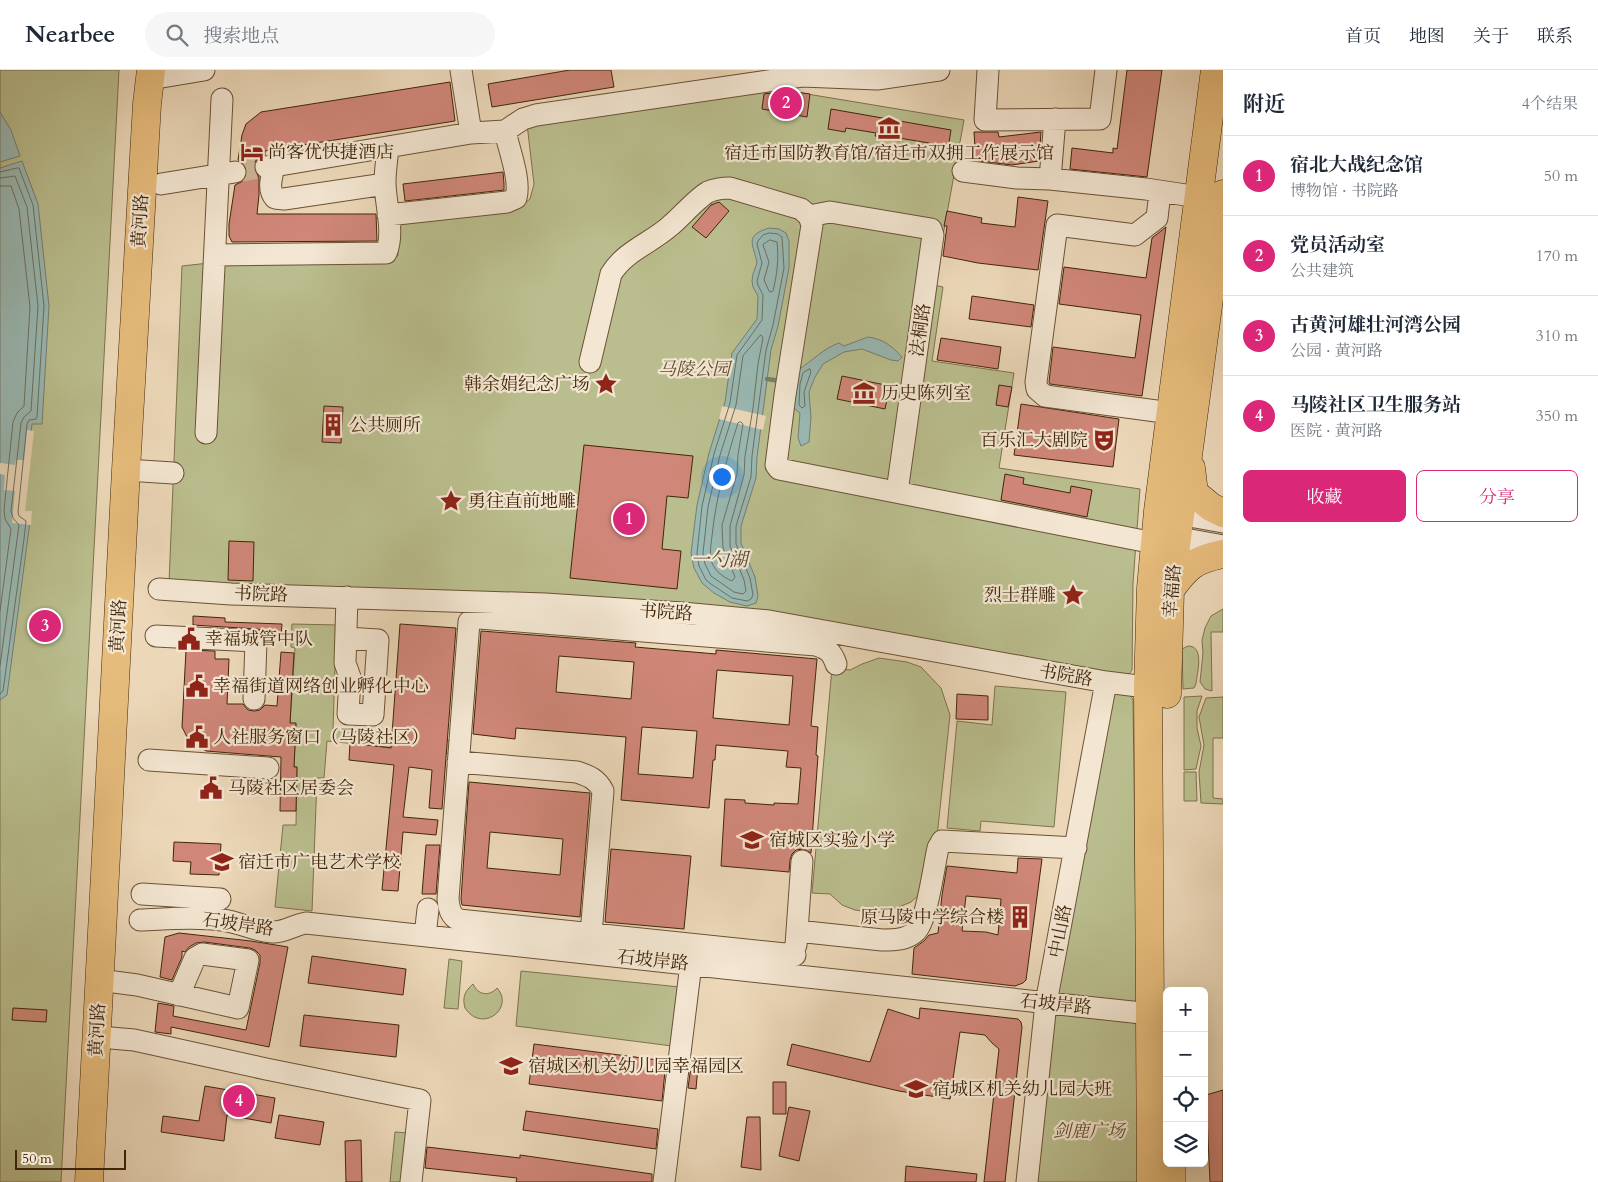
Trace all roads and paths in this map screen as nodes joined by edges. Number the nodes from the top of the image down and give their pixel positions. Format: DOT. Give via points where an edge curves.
graph roads {
  1 [pos="204,70"];
  2 [pos="461,70"];
  3 [pos="939,70"];
  4 [pos="988,70"];
  5 [pos="1106,70"];
  6 [pos="1215,70"];
  7 [pos="158,74"];
  8 [pos="792,74"];
  9 [pos="222,100"];
  10 [pos="1055,119"];
  11 [pos="505,131"];
  12 [pos="471,133"];
  13 [pos="388,147"];
  14 [pos="963,171"];
  15 [pos="227,173"];
  16 [pos="1050,178"];
  17 [pos="161,184"];
  18 [pos="385,184"];
  19 [pos="1160,192"];
  20 [pos="1214,198"];
  21 [pos="388,215"];
  22 [pos="809,216"];
  23 [pos="215,255"];
  24 [pos="1216,306"];
  25 [pos="590,362"];
  26 [pos="1170,413"];
  27 [pos="206,433"];
  28 [pos="1189,450"];
  29 [pos="134,471"];
  30 [pos="174,473"];
  31 [pos="896,492"];
  32 [pos="1223,513"];
  33 [pos="1223,522"];
  34 [pos="1165,528"];
  35 [pos="1223,546"];
  36 [pos="1223,554"];
  37 [pos="159,589"];
  38 [pos="1170,590"];
  39 [pos="347,596"];
  40 [pos="682,613"];
  41 [pos="680,634"];
  42 [pos="156,636"];
  43 [pos="346,638"];
  44 [pos="836,664"];
  45 [pos="1106,682"];
  46 [pos="1158,689"];
  47 [pos="254,699"];
  48 [pos="149,760"];
  49 [pos="458,762"];
  50 [pos="268,768"];
  51 [pos="1076,848"];
  52 [pos="802,861"];
  53 [pos="142,894"];
  54 [pos="220,899"];
  55 [pos="428,908"];
  56 [pos="140,920"];
  57 [pos="797,931"];
  58 [pos="591,934"];
  59 [pos="425,936"];
  60 [pos="692,964"];
  61 [pos="794,965"];
  62 [pos="106,981"];
  63 [pos="1169,987"];
  64 [pos="179,994"];
  65 [pos="1046,1003"];
  66 [pos="1159,1018"];
  67 [pos="112,1038"];
  68 [pos="1171,1167"];
  69 [pos="89,1182"];
  70 [pos="106,1182"];
  71 [pos="411,1182"];
  72 [pos="664,1182"];
  73 [pos="1026,1182"];
  74 [pos="1151,1182"];
  75 [pos="1171,1182"];
  1 -- 7 [label="street"];
  2 -- 12 [label="street"];
  3 -- 8 [label="street" via="876,79"];
  4 -- 10 [label="street" via="985,120"];
  5 -- 10 [label="street" via="1100,119"];
  6 -- 20 [label="main road, 幸福路"];
  7 -- 17 [label="main road, 黄河路"];
  7 -- 29 [label="main road, 黄河路" via="147,104"];
  8 -- 11 [label="street" via="536,115"];
  9 -- 15 [label="street"];
  10 -- 16 [label="street"];
  11 -- 12 [label="street"];
  11 -- 21 [label="street" via="517,180 516,198 507,202"];
  12 -- 13 [label="street"];
  13 -- 18 [label="street"];
  13 -- 18 [label="street" via="270,166 270,188 275,198"];
  14 -- 16 [label="street" via="1017,178"];
  15 -- 17 [label="street"];
  15 -- 23 [label="street"];
  16 -- 19 [label="street"];
  17 -- 29 [label="main road, 黄河路"];
  18 -- 21 [label="street"];
  19 -- 20 [label="street"];
  19 -- 26 [label="street" via="1157,218 1135,235 1057,225 1036,382 1037,389 1045,396"];
  20 -- 24 [label="main road, 幸福路"];
  20 -- 26 [label="main road, 幸福路"];
  21 -- 23 [label="street" via="386,253"];
  22 -- 25 [label="street" via="800,209 730,188 706,193 669,227 616,265"];
  22 -- 31 [label="street" via="812,225 776,465 780,469"];
  22 -- 31 [label="street, 法桐路" via="830,212 931,228 933,235"];
  23 -- 27 [label="street"];
  24 -- 28 [label="main road, 幸福路"];
  26 -- 34 [label="main road, 幸福路"];
  28 -- 32 [label="main road" via="1194,493"];
  28 -- 34 [label="main road, 幸福路"];
  29 -- 30 [label="street"];
  29 -- 62 [label="main road, 黄河路"];
  31 -- 34 [label="street"];
  33 -- 34 [label="street"];
  34 -- 35 [label="street"];
  34 -- 38 [label="main road, 幸福路"];
  34 -- 46 [label="main road, 幸福路" via="1150,588"];
  36 -- 38 [label="main road" via="1190,566"];
  37 -- 39 [label="street, 书院路"];
  38 -- 46 [label="main road, 幸福路"];
  39 -- 40 [label="street, 书院路"];
  39 -- 43 [label="street"];
  40 -- 41 [label="street"];
  40 -- 45 [label="street, 书院路" via="769,621"];
  41 -- 44 [label="street" via="816,645 827,648"];
  41 -- 49 [label="street" via="474,619 469,622"];
  42 -- 47 [label="street" via="256,641"];
  45 -- 46 [label="street, 书院路"];
  45 -- 51 [label="street, 中山路"];
  46 -- 63 [label="main road, 幸福路"];
  46 -- 66 [label="main road, 幸福路"];
  48 -- 50 [label="street"];
  49 -- 58 [label="street" via="448,899 453,917"];
  49 -- 58 [label="street" via="577,772 599,783 603,791"];
  51 -- 57 [label="street" via="942,841 923,918 909,936 882,940"];
  51 -- 65 [label="street, 中山路"];
  52 -- 57 [label="street"];
  53 -- 54 [label="street"];
  55 -- 59 [label="street"];
  56 -- 59 [label="street, 石坡岸路" via="212,918 272,932 306,923"];
  57 -- 61 [label="street"];
  58 -- 61 [label="street"];
  59 -- 60 [label="street, 石坡岸路"];
  60 -- 61 [label="street, 石坡岸路"];
  60 -- 72 [label="street"];
  61 -- 65 [label="street, 石坡岸路"];
  62 -- 64 [label="street"];
  62 -- 67 [label="main road, 黄河路"];
  62 -- 69 [label="main road, 黄河路"];
  65 -- 66 [label="street, 石坡岸路"];
  65 -- 73 [label="street, 中山路"];
  66 -- 74 [label="main road, 幸福路"];
  67 -- 70 [label="main road, 黄河路"];
  67 -- 71 [label="street" via="420,1100"];
  68 -- 75 [label="main road"];
}
